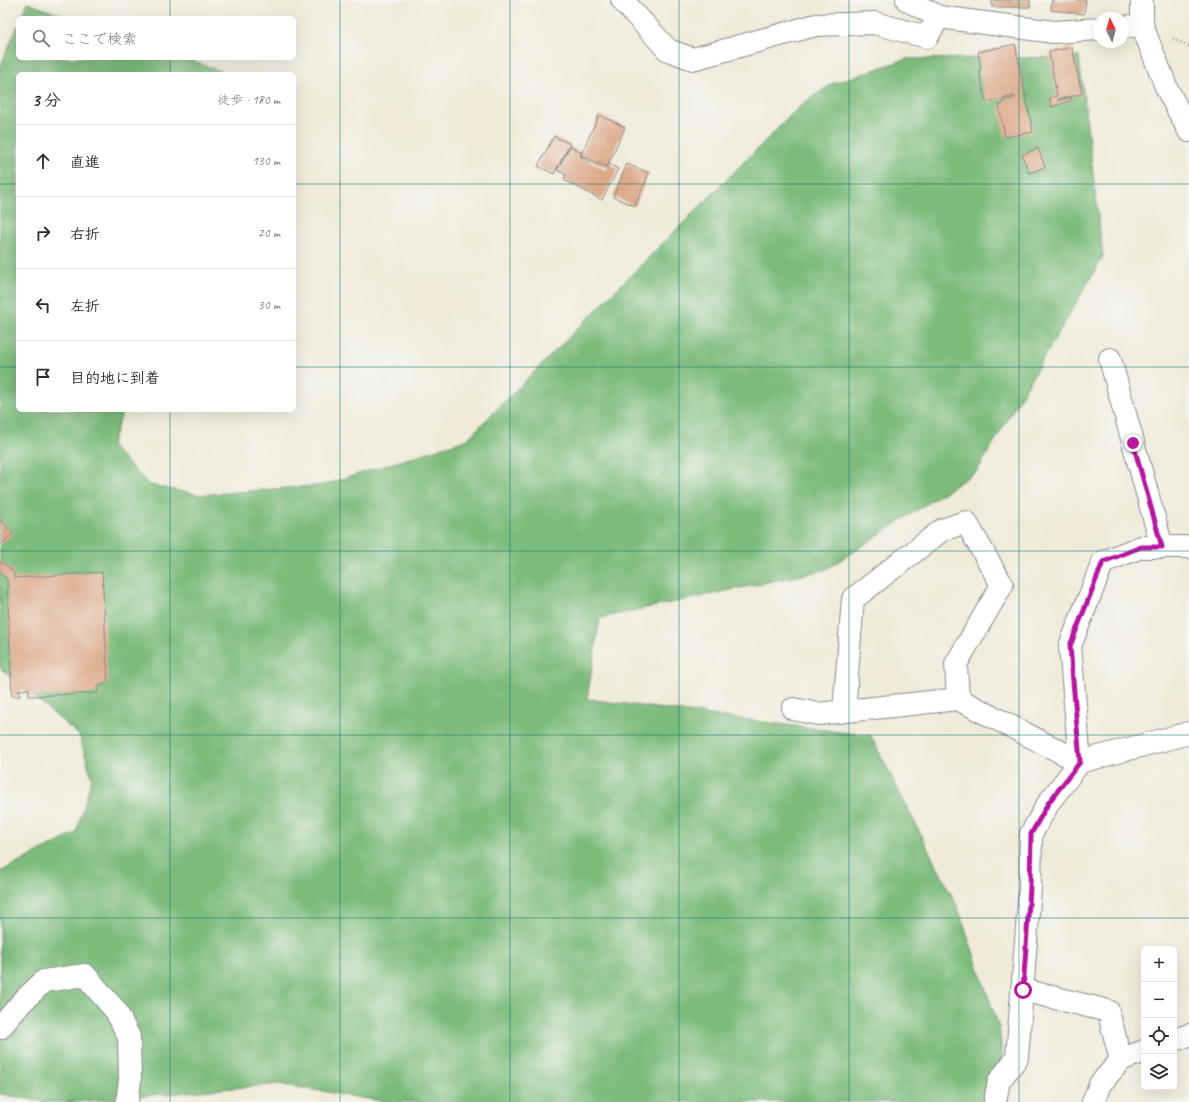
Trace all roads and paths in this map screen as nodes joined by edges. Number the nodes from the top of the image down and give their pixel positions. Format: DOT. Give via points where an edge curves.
graph roads {
  1 [pos="622,0"];
  2 [pos="908,0"];
  3 [pos="1142,0"];
  4 [pos="939,17"];
  5 [pos="1132,26"];
  6 [pos="1093,29"];
  7 [pos="1189,131"];
  8 [pos="1110,359"];
  9 [pos="1162,547"];
  10 [pos="1189,547"];
  11 [pos="958,699"];
  12 [pos="793,709"];
  13 [pos="844,711"];
  14 [pos="1189,733"];
  15 [pos="1080,762"];
  16 [pos="1023,990"];
  17 [pos="0,1028"];
  18 [pos="1189,1035"];
  19 [pos="1177,1039"];
  20 [pos="1141,1052"];
  21 [pos="1121,1060"];
  22 [pos="127,1102"];
  23 [pos="995,1102"];
  24 [pos="1093,1102"];
  1 -- 4 [label="street" via="668,50 693,59 816,25 874,23 927,37"];
  2 -- 4 [label="street"];
  3 -- 5 [label="street"];
  4 -- 6 [label="street" via="1054,32"];
  5 -- 7 [label="street"];
  8 -- 9 [label="street"];
  9 -- 10 [label="street"];
  9 -- 15 [label="street" via="1141,547 1103,562 1070,646"];
  11 -- 13 [label="street"];
  11 -- 13 [label="street" via="956,664 1002,586 966,522 942,530 853,599"];
  11 -- 15 [label="street"];
  12 -- 13 [label="street" via="818,714"];
  14 -- 15 [label="street"];
  15 -- 16 [label="street" via="1049,802 1031,834"];
  16 -- 21 [label="street" via="1108,1011"];
  16 -- 23 [label="street" via="1017,1058 999,1081"];
  17 -- 22 [label="street" via="44,981 86,975 116,1011 129,1037 130,1080"];
  18 -- 19 [label="street"];
  20 -- 21 [label="street"];
  21 -- 24 [label="street" via="1100,1084"];
}
